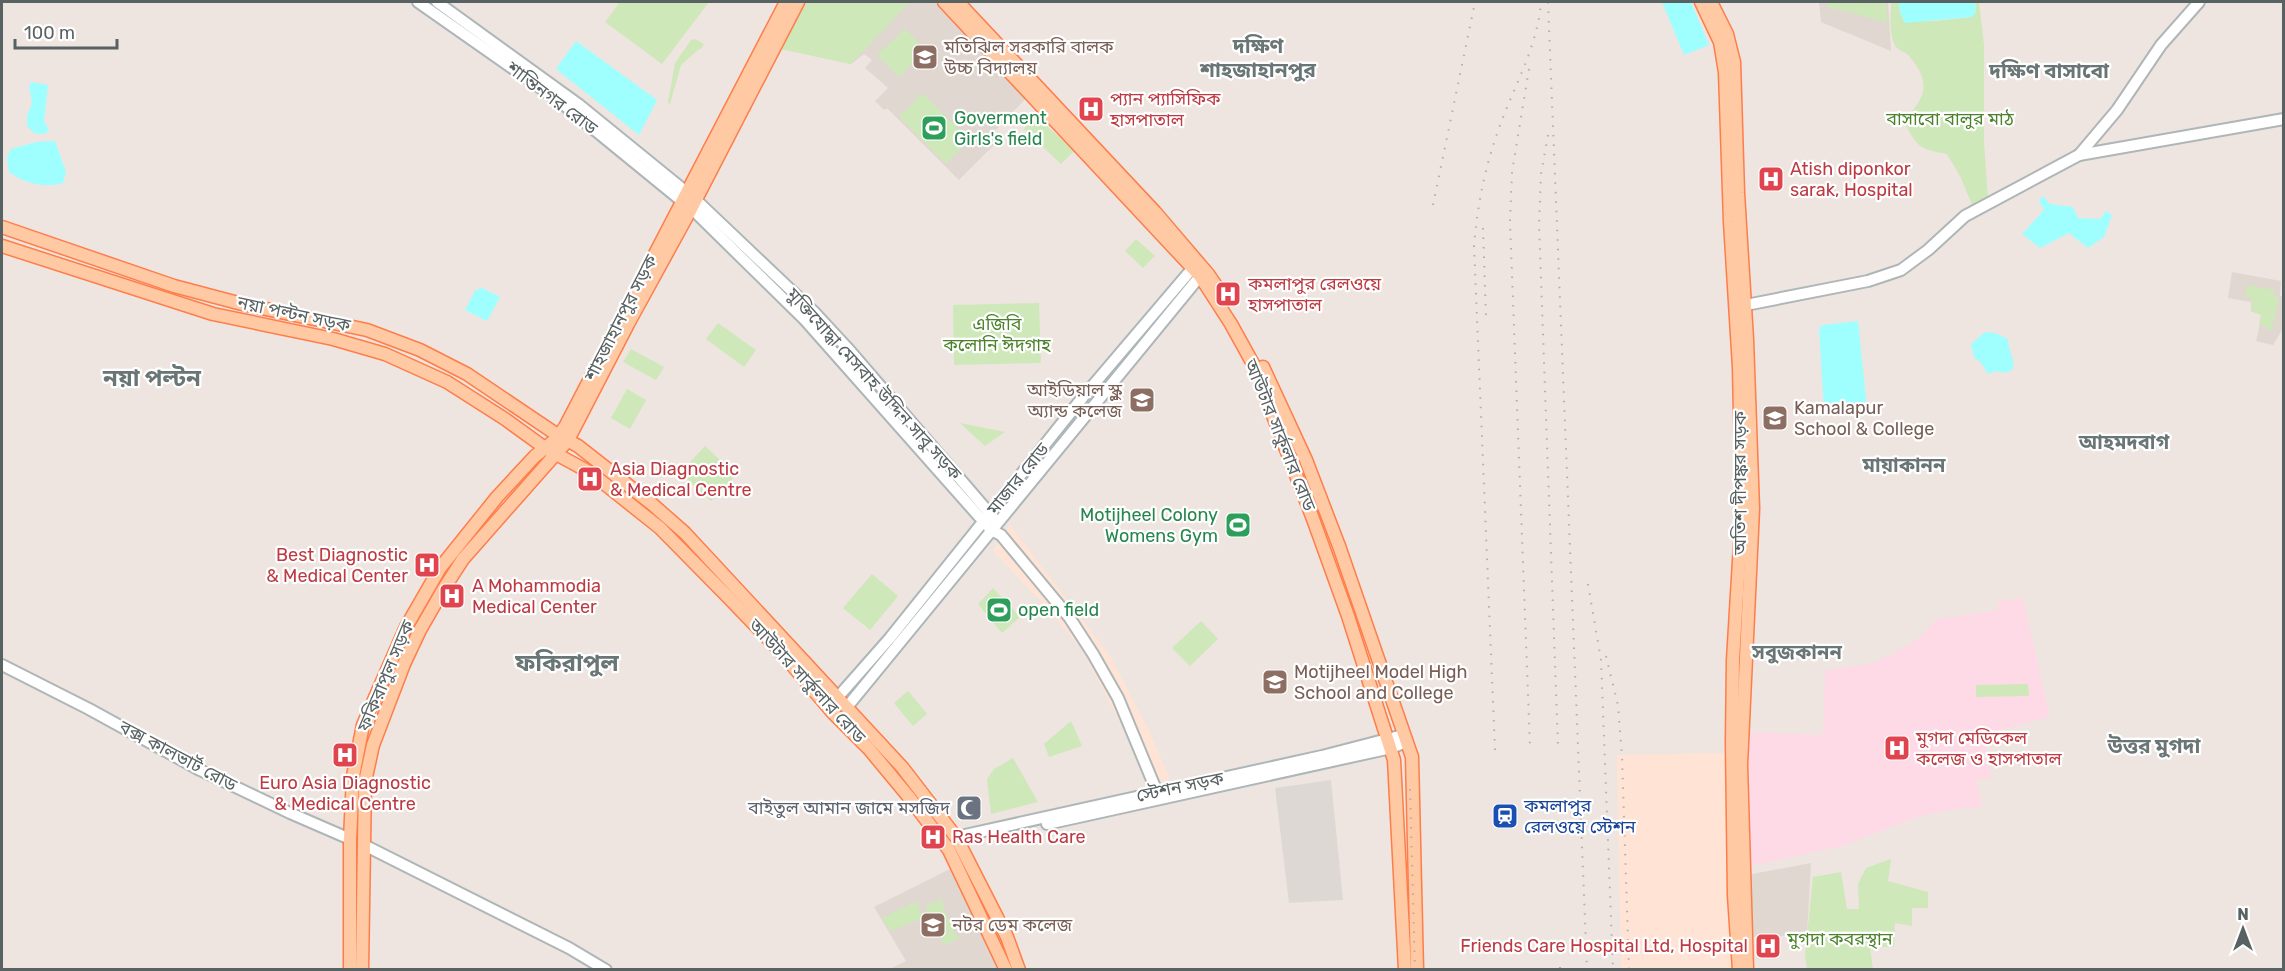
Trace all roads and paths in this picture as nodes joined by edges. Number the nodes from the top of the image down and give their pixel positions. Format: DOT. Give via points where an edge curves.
graph roads {
  1 [pos="418,2"];
  2 [pos="437,2"];
  3 [pos="786,2"];
  4 [pos="798,2"];
  5 [pos="944,2"];
  6 [pos="958,2"];
  7 [pos="1701,2"];
  8 [pos="1711,2"];
  9 [pos="2199,2"];
  10 [pos="1726,48"];
  11 [pos="526,72"];
  12 [pos="2283,119"];
  13 [pos="2079,155"];
  14 [pos="689,200"];
  15 [pos="2,227"];
  16 [pos="2,246"];
  17 [pos="1199,269"];
  18 [pos="1740,306"];
  19 [pos="564,435"];
  20 [pos="541,448"];
  21 [pos="557,458"];
  22 [pos="992,525"];
  23 [pos="5,667"];
  24 [pos="838,697"];
  25 [pos="827,707"];
  26 [pos="847,707"];
  27 [pos="838,717"];
  28 [pos="1404,739"];
  29 [pos="1390,744"];
  30 [pos="1158,796"];
  31 [pos="350,839"];
  32 [pos="953,843"];
  33 [pos="363,845"];
  34 [pos="1739,873"];
  35 [pos="350,969"];
  36 [pos="362,969"];
  37 [pos="606,969"];
  38 [pos="1006,969"];
  39 [pos="1019,969"];
  40 [pos="1405,969"];
  41 [pos="1417,969"];
  42 [pos="1739,969"];
  43 [pos="1747,969"];
  1 -- 11 [label="main road, শান্তিনগর রোড"];
  2 -- 11 [label="main road, শান্তিনগর রোড"];
  3 -- 14 [label="main road"];
  4 -- 14 [label="main road"];
  5 -- 17 [label="main road, আউটার সার্কুলার রোড"];
  6 -- 17 [label="main road, আউটার সার্কুলার রোড" via="1155,213"];
  7 -- 10 [label="main road, অতিশ দীপঙ্কর সড়ক"];
  8 -- 10 [label="main road, অতিশ দীপঙ্কর সড়ক" via="1725,27"];
  9 -- 13 [label="main road" via="2161,45 2117,110"];
  10 -- 18 [label="main road, অতিশ দীপঙ্কর সড়ক" via="1730,222"];
  11 -- 14 [label="main road, শান্তিনগর রোড"];
  12 -- 13 [label="main road"];
  13 -- 18 [label="main road" via="1965,216 1901,270 1868,281"];
  14 -- 19 [label="main road, শাহজাহানপুর সড়ক" via="628,324"];
  14 -- 22 [label="main road, মুক্তিযোদ্ধা মেসবাহ উদ্দিন সাবু সড়ক" via="814,312"];
  15 -- 19 [label="main road, নয়া পল্টন সড়ক" via="174,286 393,339 467,374"];
  16 -- 20 [label="main road, নয়া পল্টন সড়ক" via="213,314 385,354 447,382 505,419"];
  17 -- 22 [label="main road, মাজার রোড"];
  17 -- 28 [label="main road, আউটার সার্কুলার রোড" via="1257,353 1306,460"];
  17 -- 29 [label="main road, আউটার সার্কুলার রোড" via="1261,378"];
  18 -- 34 [label="main road, অতিশ দীপঙ্কর সড়ক" via="1742,511 1732,686"];
  19 -- 20 [label="main road, ফকিরাপুল সড়ক"];
  19 -- 21 [label="main road, ফকিরাপুল সড়ক"];
  19 -- 24 [label="main road, আউটার সার্কুলার রোড" via="685,532"];
  20 -- 21 [label="main road, নয়া পল্টন সড়ক"];
  20 -- 31 [label="main road, ফকিরাপুল সড়ক" via="453,550 406,627 358,742"];
  21 -- 25 [label="main road, আউটার সার্কুলার রোড" via="591,473 660,528 780,651"];
  21 -- 33 [label="main road, ফকিরাপুল সড়ক" via="463,559 420,630 383,715 369,761"];
  22 -- 24 [label="main road, মাজার রোড"];
  22 -- 26 [label="main road, মাজার রোড"];
  22 -- 30 [label="main road, মুক্তিযোদ্ধা মেসবাহ উদ্দিন সাবু সড়ক" via="1068,616 1093,654 1118,698"];
  23 -- 31 [label="main road, বক্স কালভার্ট রোড" via="201,770"];
  24 -- 25 [label="main road"];
  24 -- 26 [label="main road, আউটার সার্কুলার রোড"];
  25 -- 27 [label="main road, আউটার সার্কুলার রোড"];
  26 -- 27 [label="main road"];
  26 -- 32 [label="main road, আউটার সার্কুলার রোড" via="902,767"];
  27 -- 32 [label="main road, আউটার সার্কুলার রোড"];
  28 -- 29 [label="main road, স্টেশন সড়ক"];
  28 -- 41 [label="main road, আউটার সার্কুলার রোড" via="1413,770"];
  29 -- 30 [label="main road, স্টেশন সড়ক"];
  29 -- 40 [label="main road, আউটার সার্কুলার রোড" via="1396,771"];
  30 -- 32 [label="main road, স্টেশন সড়ক"];
  31 -- 35 [label="main road, ফকিরাপুল সড়ক"];
  32 -- 38 [label="main road, আউটার সার্কুলার রোড"];
  32 -- 39 [label="main road, আউটার সার্কুলার রোড" via="1007,937"];
  33 -- 36 [label="main road, ফকিরাপুল সড়ক"];
  33 -- 37 [label="main road"];
  34 -- 42 [label="main road, অতিশ দীপঙ্কর সড়ক"];
  34 -- 43 [label="main road, অতিশ দীপঙ্কর সড়ক"];
}
